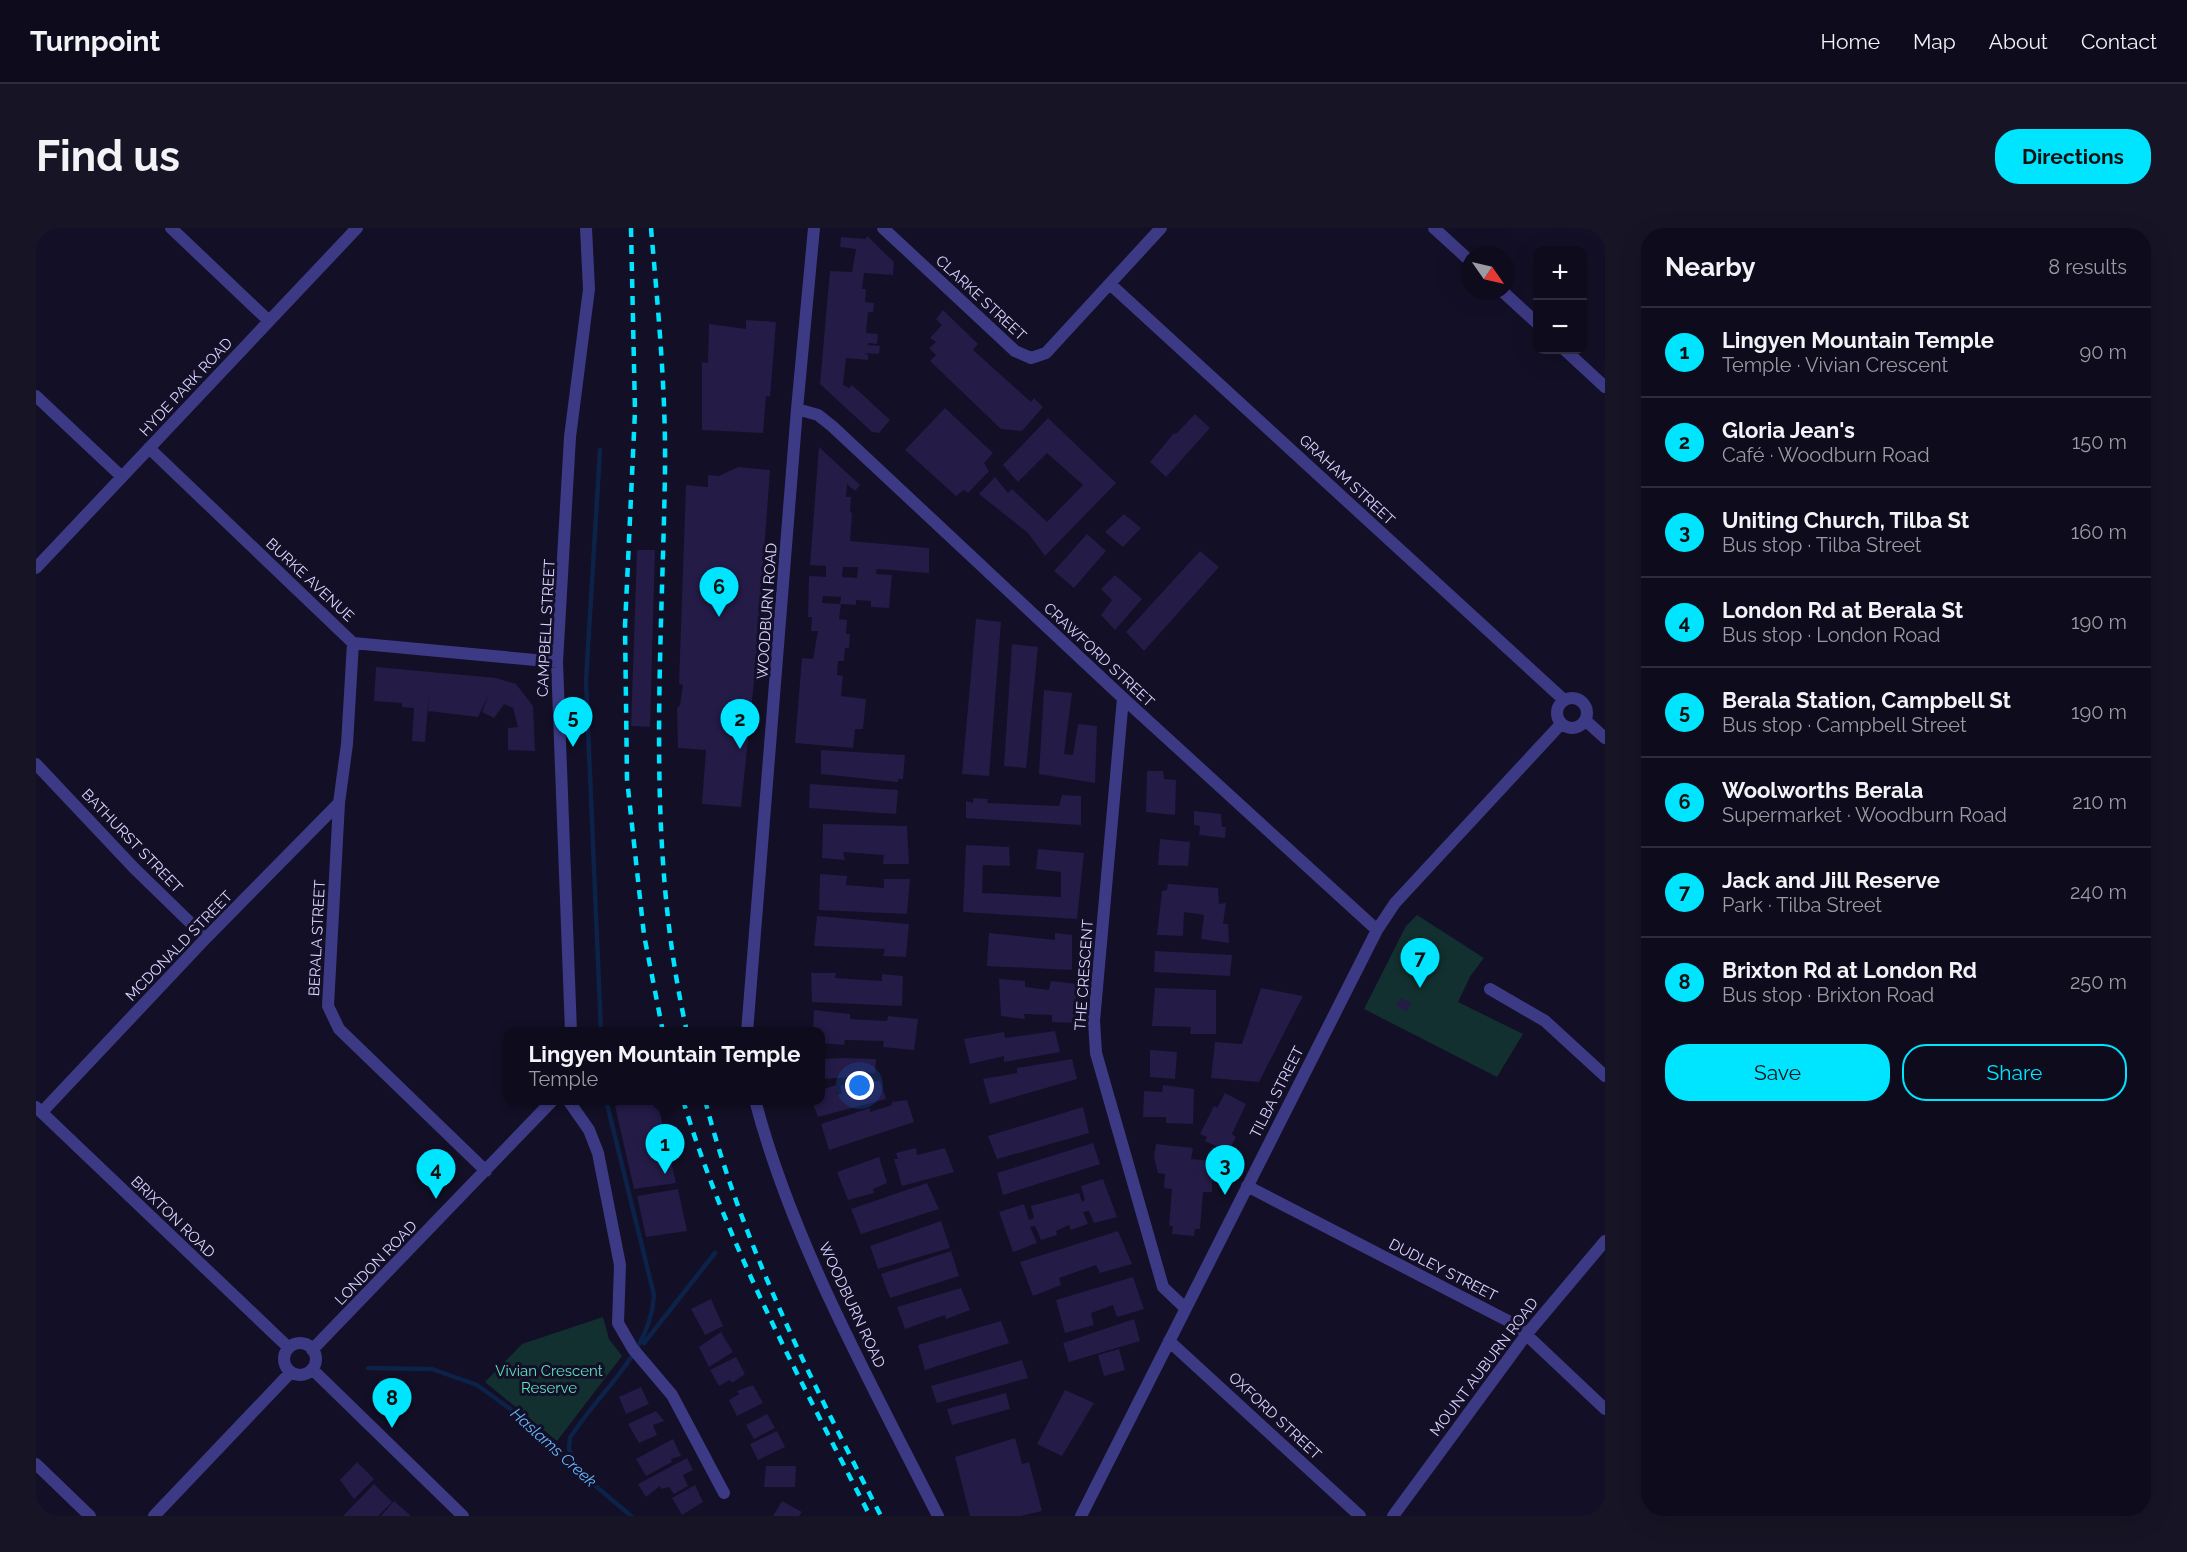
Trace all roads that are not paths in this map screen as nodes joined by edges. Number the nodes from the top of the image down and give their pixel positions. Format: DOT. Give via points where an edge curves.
graph roads {
  1 [pos="171,228"];
  2 [pos="357,228"];
  3 [pos="586,228"];
  4 [pos="814,228"];
  5 [pos="883,228"];
  6 [pos="1161,228"];
  7 [pos="1434,228"];
  8 [pos="1461,253"];
  9 [pos="1110,284"];
  10 [pos="1512,300"];
  11 [pos="1533,319"];
  12 [pos="269,321"];
  13 [pos="1569,354"];
  14 [pos="1605,387"];
  15 [pos="36,396"];
  16 [pos="797,409"];
  17 [pos="148,448"];
  18 [pos="122,477"];
  19 [pos="36,568"];
  20 [pos="353,643"];
  21 [pos="557,662"];
  22 [pos="1123,698"];
  23 [pos="1564,700"];
  24 [pos="1585,720"];
  25 [pos="1562,724"];
  26 [pos="1605,738"];
  27 [pos="36,764"];
  28 [pos="339,803"];
  29 [pos="1377,930"];
  30 [pos="206,938"];
  31 [pos="1490,989"];
  32 [pos="571,1027"];
  33 [pos="747,1027"];
  34 [pos="1605,1076"];
  35 [pos="549,1105"];
  36 [pos="571,1105"];
  37 [pos="756,1105"];
  38 [pos="39,1110"];
  39 [pos="486,1171"];
  40 [pos="1247,1186"];
  41 [pos="1605,1241"];
  42 [pos="1185,1308"];
  43 [pos="1526,1335"];
  44 [pos="1169,1341"];
  45 [pos="289,1348"];
  46 [pos="312,1350"];
  47 [pos="312,1370"];
  48 [pos="291,1372"];
  49 [pos="1605,1409"];
  50 [pos="36,1464"];
  51 [pos="724,1493"];
  52 [pos="458,1514"];
  53 [pos="90,1516"];
  54 [pos="154,1516"];
  55 [pos="938,1516"];
  56 [pos="1081,1516"];
  57 [pos="1360,1516"];
  58 [pos="1393,1516"];
  1 -- 12 [label="street"];
  2 -- 12 [label="street, HYDE PARK ROAD"];
  3 -- 21 [label="street, CAMPBELL STREET" via="589,289 570,437"];
  4 -- 16 [label="street, WOODBURN ROAD"];
  5 -- 9 [label="street, CLARKE STREET" via="1023,356 1031,358 1046,353"];
  6 -- 9 [label="street, CLARKE STREET"];
  7 -- 8 [label="street"];
  9 -- 23 [label="street, GRAHAM STREET"];
  10 -- 11 [label="street"];
  12 -- 17 [label="street, HYDE PARK ROAD"];
  13 -- 14 [label="street"];
  15 -- 18 [label="street"];
  16 -- 22 [label="street, CRAWFORD STREET" via="818,415 832,426"];
  16 -- 33 [label="street, WOODBURN ROAD"];
  17 -- 18 [label="street, HYDE PARK ROAD"];
  17 -- 20 [label="street, BURKE AVENUE"];
  18 -- 19 [label="street, HYDE PARK ROAD"];
  20 -- 21 [label="street, BURKE AVENUE"];
  20 -- 28 [label="street, BERALA STREET"];
  21 -- 32 [label="street, CAMPBELL STREET"];
  22 -- 29 [label="street, CRAWFORD STREET"];
  22 -- 42 [label="street, THE CRESCENT" via="1094,1021 1096,1053 1164,1287"];
  23 -- 24 [label="street" via="1575,698 1585,704"];
  23 -- 25 [label="street" via="1557,709"];
  24 -- 25 [label="street" via="1572,729"];
  24 -- 26 [label="street"];
  25 -- 29 [label="street, TILBA STREET" via="1395,903"];
  27 -- 30 [label="street, BATHURST STREET"];
  28 -- 30 [label="street, MCDONALD STREET"];
  28 -- 39 [label="street, BERALA STREET" via="328,1006 339,1029"];
  29 -- 40 [label="street, TILBA STREET"];
  30 -- 38 [label="street, MCDONALD STREET"];
  31 -- 34 [label="street" via="1545,1021"];
  35 -- 39 [label="street"];
  36 -- 51 [label="street" via="589,1130 598,1153 620,1265 618,1323 672,1395"];
  37 -- 55 [label="street, WOODBURN ROAD" via="776,1172 797,1223"];
  38 -- 45 [label="street, BRIXTON ROAD"];
  39 -- 46 [label="street, LONDON ROAD"];
  40 -- 42 [label="street, TILBA STREET"];
  40 -- 43 [label="street, DUDLEY STREET" via="1516,1325"];
  41 -- 43 [label="street, MOUNT AUBURN ROAD"];
  42 -- 44 [label="street, TILBA STREET"];
  43 -- 49 [label="street, DUDLEY STREET"];
  43 -- 58 [label="street, MOUNT AUBURN ROAD"];
  44 -- 56 [label="street, TILBA STREET"];
  44 -- 57 [label="street, OXFORD STREET"];
  45 -- 46 [label="street" via="303,1344"];
  45 -- 48 [label="street" via="284,1360"];
  46 -- 47 [label="street" via="316,1358"];
  47 -- 48 [label="street" via="301,1375"];
  47 -- 52 [label="street"];
  48 -- 54 [label="street"];
  50 -- 53 [label="street"];
}
